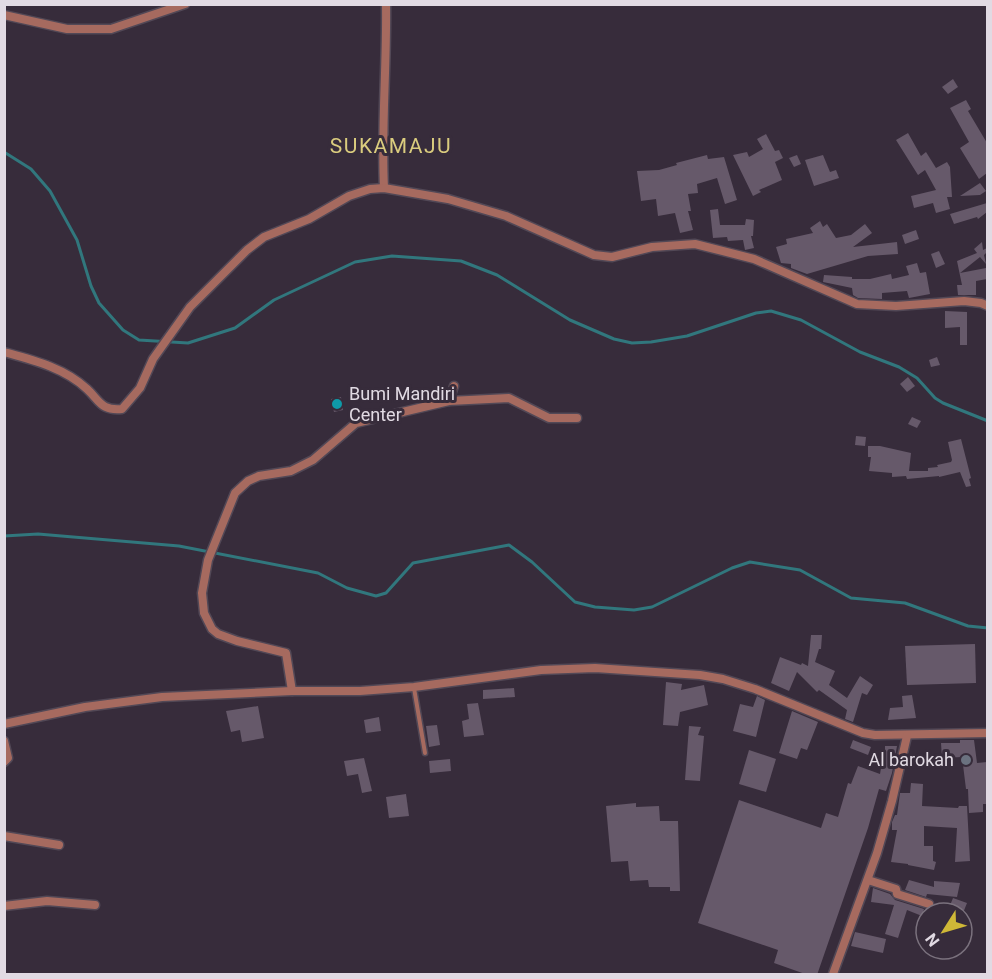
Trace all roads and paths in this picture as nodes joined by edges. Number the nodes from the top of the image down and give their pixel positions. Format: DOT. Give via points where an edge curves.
graph roads {
  1 [pos="185,4"];
  2 [pos="386,4"];
  3 [pos="4,15"];
  4 [pos="384,188"];
  5 [pos="987,306"];
  6 [pos="4,352"];
  7 [pos="454,386"];
  8 [pos="449,401"];
  9 [pos="577,418"];
  10 [pos="414,687"];
  11 [pos="292,691"];
  12 [pos="4,724"];
  13 [pos="987,733"];
  14 [pos="907,736"];
  15 [pos="4,741"];
  16 [pos="425,753"];
  17 [pos="4,762"];
  18 [pos="4,836"];
  19 [pos="59,845"];
  20 [pos="868,880"];
  21 [pos="919,901"];
  22 [pos="95,905"];
  23 [pos="4,906"];
  24 [pos="833,975"];
  1 -- 3 [label="street" via="111,29 67,29"];
  2 -- 4 [label="street"];
  4 -- 5 [label="street" via="448,199 506,216 594,255 612,257 652,247 701,245 754,259 857,304 896,306 964,301"];
  4 -- 6 [label="street" via="349,196 309,219 264,237 247,250 190,307 153,359 140,388 122,409 112,410 100,404 68,375 36,360"];
  7 -- 8 [label="street"];
  8 -- 9 [label="street" via="509,398 549,418"];
  8 -- 11 [label="street" via="356,423 313,460 291,471 259,476 235,493 208,560 202,593 204,613 218,634 286,653"];
  10 -- 11 [label="street"];
  10 -- 14 [label="street" via="564,668 700,675 755,689 863,733"];
  10 -- 16 [label="lane"];
  11 -- 12 [label="street" via="151,698"];
  13 -- 14 [label="street"];
  14 -- 20 [label="street"];
  15 -- 17 [label="street" via="8,758"];
  18 -- 19 [label="street"];
  20 -- 21 [label="street"];
  20 -- 24 [label="street"];
  22 -- 23 [label="street" via="47,901"];
}
